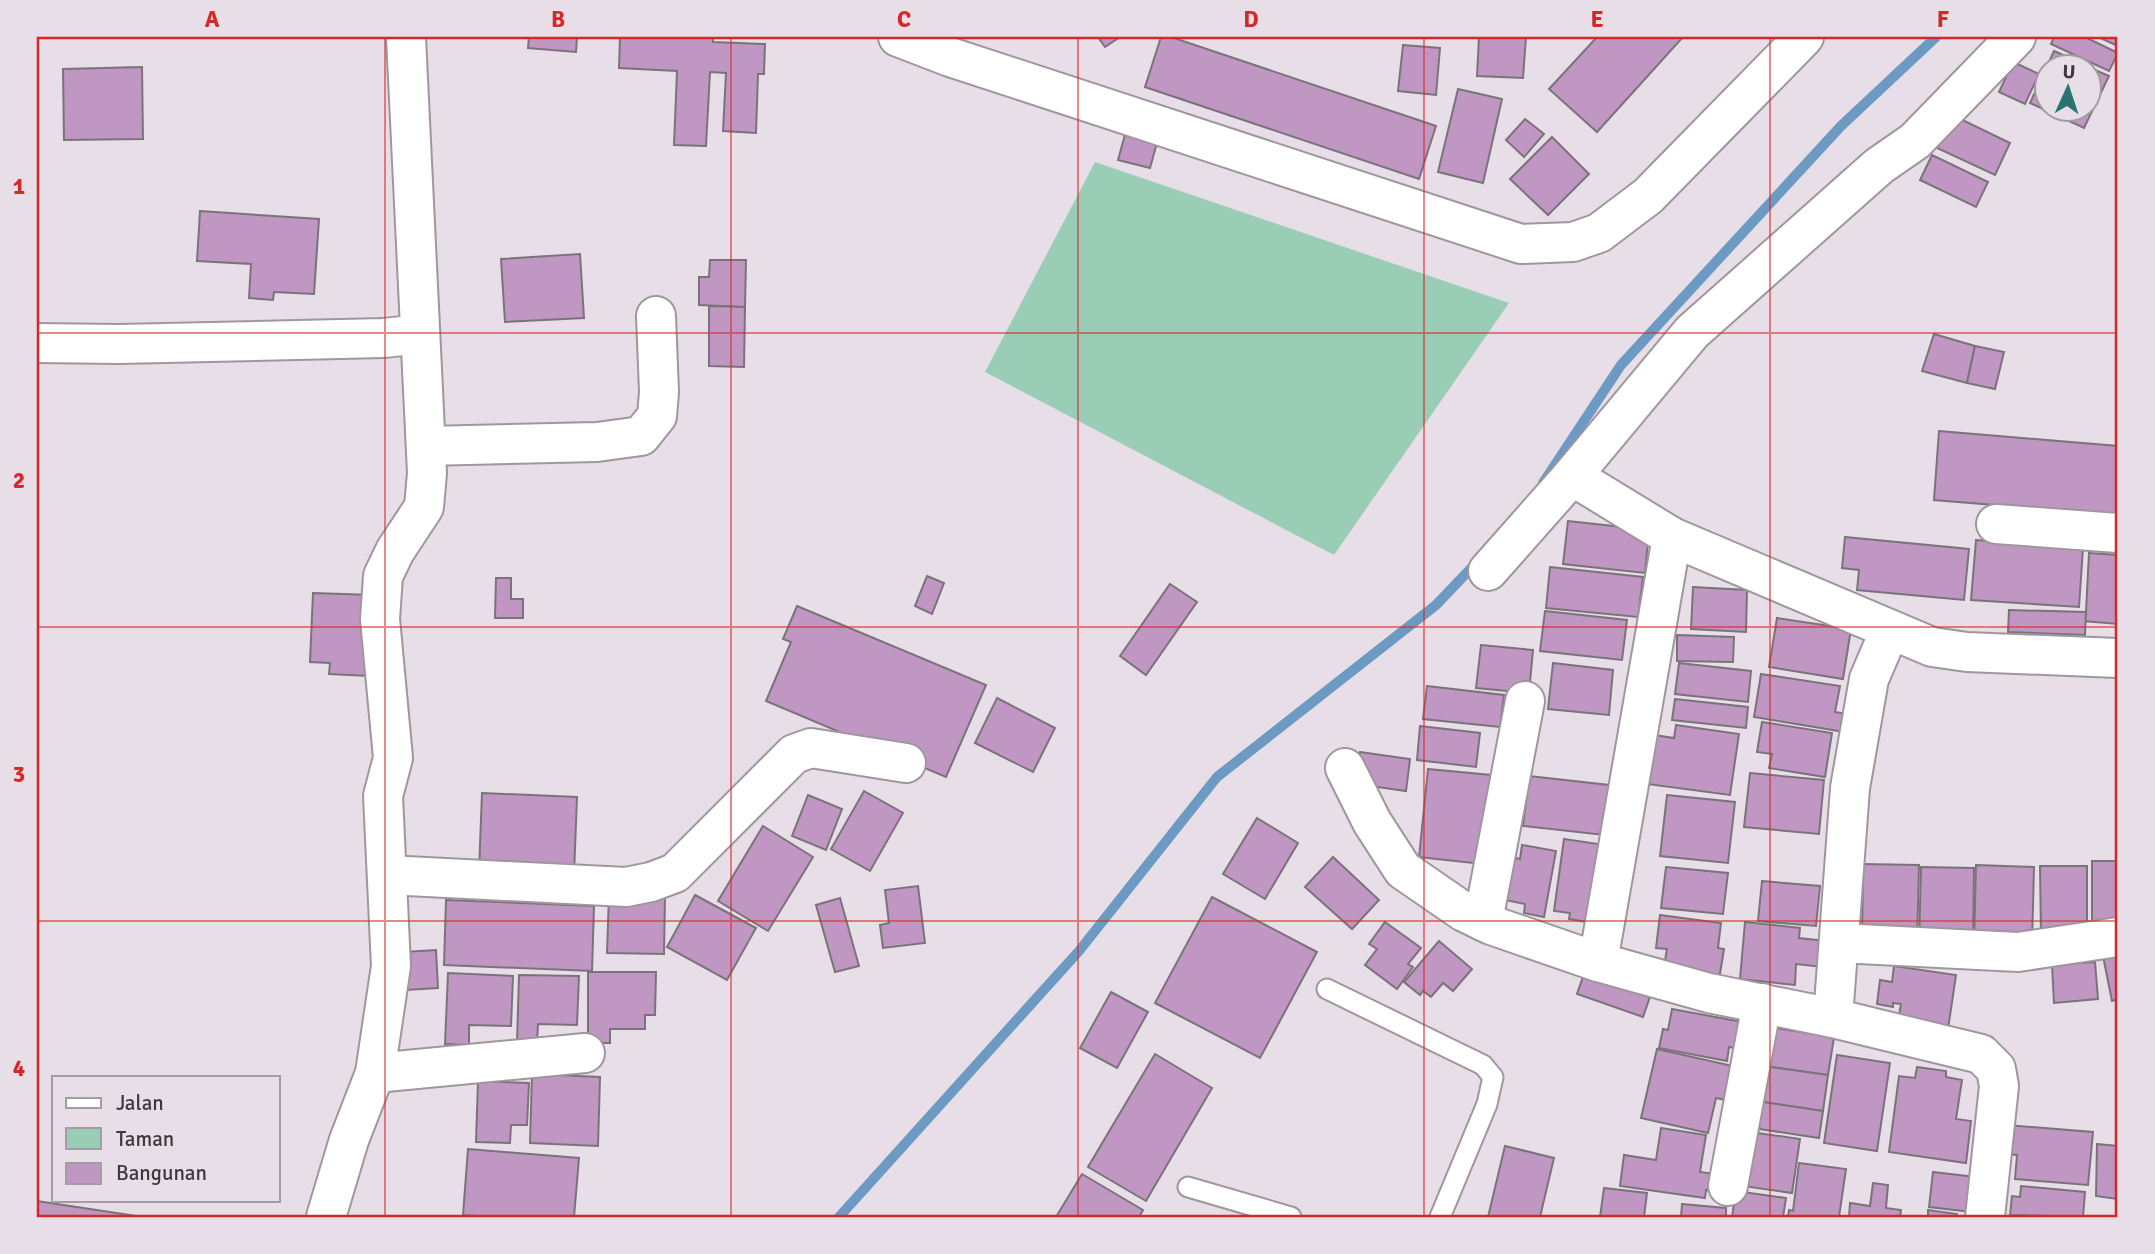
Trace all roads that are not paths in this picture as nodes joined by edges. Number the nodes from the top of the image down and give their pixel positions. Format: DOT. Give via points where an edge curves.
graph roads {
  1 [pos="406,37"];
  2 [pos="898,37"];
  3 [pos="1804,37"];
  4 [pos="2016,37"];
  5 [pos="976,51"];
  6 [pos="656,316"];
  7 [pos="389,337"];
  8 [pos="37,343"];
  9 [pos="426,446"];
  10 [pos="1572,476"];
  11 [pos="1996,524"];
  12 [pos="2118,533"];
  13 [pos="1672,537"];
  14 [pos="1488,571"];
  15 [pos="1890,630"];
  16 [pos="2118,658"];
  17 [pos="1525,701"];
  18 [pos="906,762"];
  19 [pos="1345,768"];
  20 [pos="387,875"];
  21 [pos="1483,921"];
  22 [pos="2118,937"];
  23 [pos="1839,943"];
  24 [pos="1598,962"];
  25 [pos="1327,989"];
  26 [pos="1762,1003"];
  27 [pos="1833,1018"];
  28 [pos="585,1053"];
  29 [pos="375,1073"];
  30 [pos="1728,1186"];
  31 [pos="1188,1187"];
  32 [pos="326,1217"];
  33 [pos="1291,1217"];
  34 [pos="1440,1217"];
  35 [pos="1985,1217"];
  1 -- 7 [label="street"];
  2 -- 5 [label="street"];
  3 -- 5 [label="street" via="1648,196 1600,233 1544,245 1521,244"];
  4 -- 10 [label="street" via="1914,141 1879,166 1692,332"];
  6 -- 9 [label="street" via="657,416 641,436 597,442"];
  7 -- 8 [label="street"];
  7 -- 9 [label="street"];
  9 -- 20 [label="street" via="424,507 383,576 380,619 393,758 383,796"];
  10 -- 13 [label="street"];
  10 -- 14 [label="street"];
  11 -- 12 [label="street"];
  13 -- 15 [label="street"];
  13 -- 24 [label="street"];
  15 -- 16 [label="street" via="1932,647 1967,652"];
  15 -- 23 [label="street" via="1869,679 1858,736"];
  17 -- 21 [label="street"];
  18 -- 20 [label="street" via="811,748 794,754 675,873 651,882 626,887"];
  19 -- 21 [label="street" via="1403,870"];
  20 -- 29 [label="street" via="391,966"];
  21 -- 24 [label="street"];
  22 -- 23 [label="street" via="2018,952"];
  23 -- 27 [label="street"];
  24 -- 26 [label="street"];
  25 -- 34 [label="lane" via="1483,1065 1493,1077 1487,1104"];
  26 -- 27 [label="street"];
  26 -- 30 [label="street"];
  27 -- 35 [label="street" via="1976,1052 1991,1062 1999,1095"];
  28 -- 29 [label="street"];
  29 -- 32 [label="street"];
  31 -- 33 [label="lane"];
}
